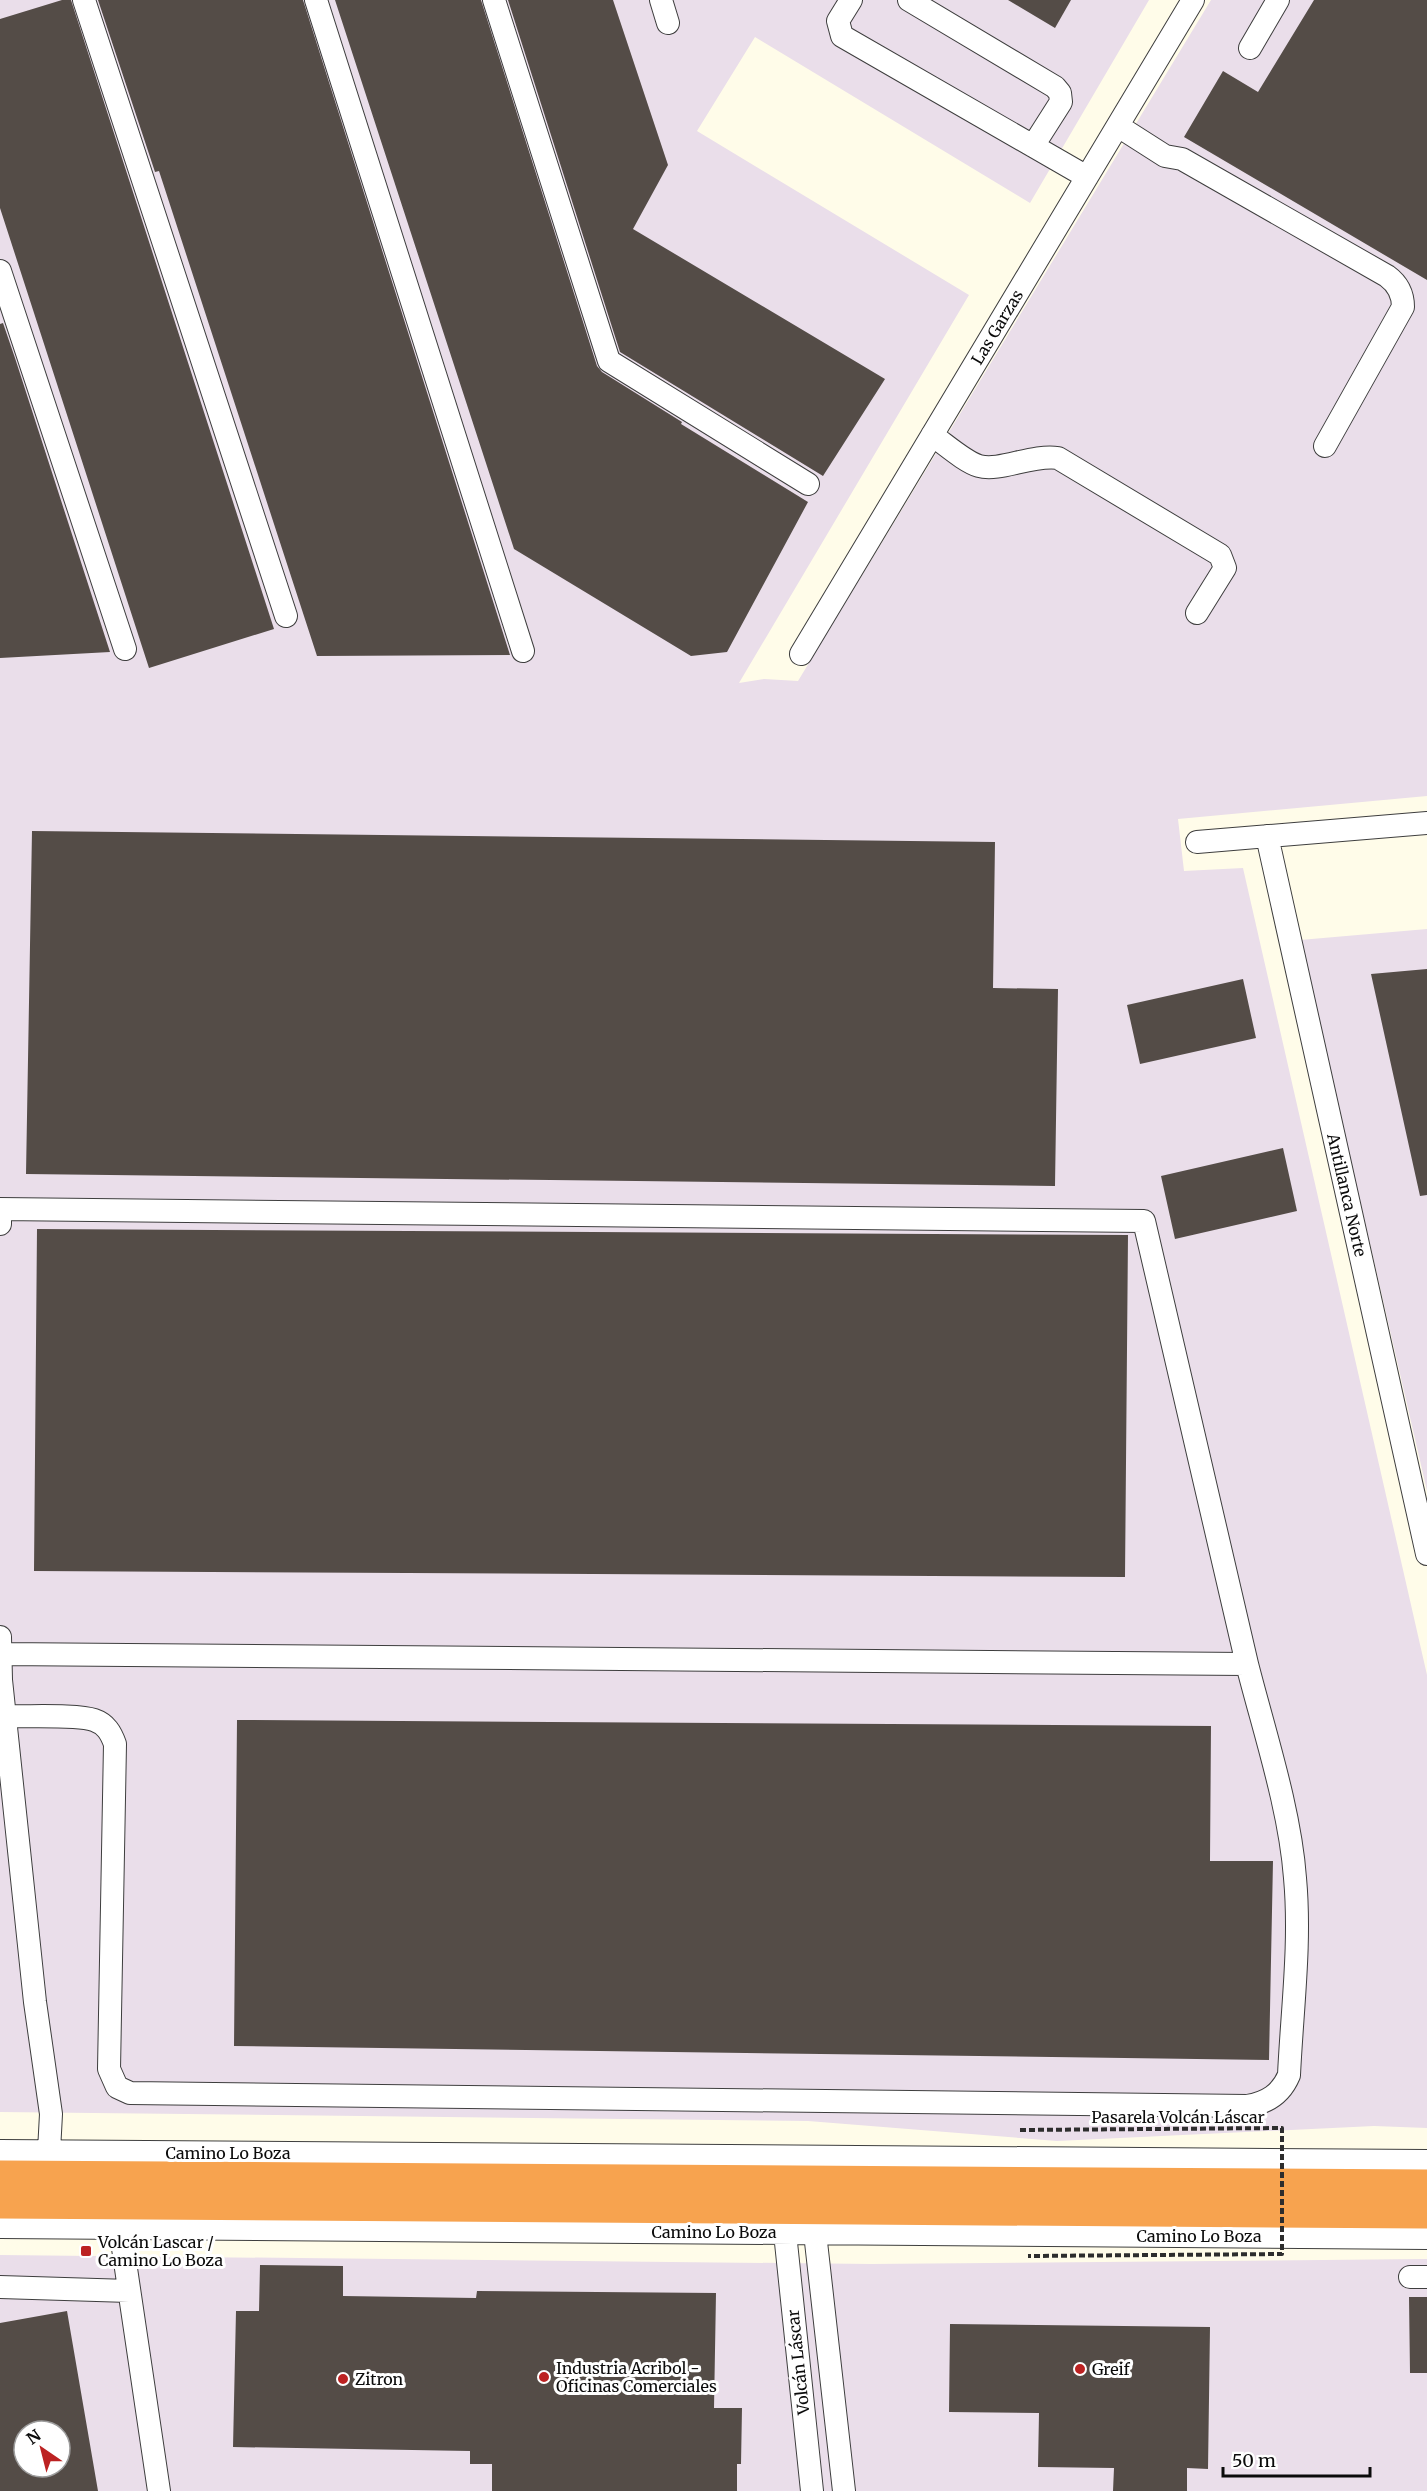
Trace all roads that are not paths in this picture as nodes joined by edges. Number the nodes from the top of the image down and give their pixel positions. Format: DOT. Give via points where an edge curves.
graph roads {
  1 [pos="84,0"];
  2 [pos="316,0"];
  3 [pos="494,0"];
  4 [pos="661,0"];
  5 [pos="851,0"];
  6 [pos="909,0"];
  7 [pos="1193,0"];
  8 [pos="1278,0"];
  9 [pos="668,23"];
  10 [pos="1250,48"];
  11 [pos="1118,126"];
  12 [pos="1033,146"];
  13 [pos="1087,177"];
  14 [pos="0,271"];
  15 [pos="932,435"];
  16 [pos="1325,446"];
  17 [pos="808,484"];
  18 [pos="1197,613"];
  19 [pos="286,616"];
  20 [pos="124,649"];
  21 [pos="523,651"];
  22 [pos="801,654"];
  23 [pos="1427,823"];
  24 [pos="1267,836"];
  25 [pos="1197,842"];
  26 [pos="0,1224"];
  27 [pos="1427,1554"];
  28 [pos="0,1637"];
  29 [pos="0,1654"];
  30 [pos="1247,1664"];
  31 [pos="5,1716"];
  32 [pos="0,2151"];
  33 [pos="49,2151"];
  34 [pos="1427,2161"];
  35 [pos="0,2176"];
  36 [pos="1427,2186"];
  37 [pos="0,2202"];
  38 [pos="1427,2212"];
  39 [pos="0,2227"];
  40 [pos="120,2228"];
  41 [pos="785,2233"];
  42 [pos="815,2233"];
  43 [pos="1427,2238"];
  44 [pos="0,2287"];
  45 [pos="129,2290"];
  46 [pos="159,2491"];
  47 [pos="812,2491"];
  48 [pos="843,2491"];
  1 -- 19 [label="street"];
  2 -- 21 [label="street"];
  3 -- 17 [label="street" via="609,361"];
  4 -- 9 [label="street"];
  5 -- 12 [label="street" via="838,21 842,36"];
  6 -- 12 [label="street" via="1055,87 1061,102"];
  7 -- 11 [label="street, Las Garzas"];
  8 -- 10 [label="street"];
  11 -- 13 [label="street, Las Garzas"];
  11 -- 16 [label="street" via="1165,156 1182,159 1387,276 1398,288 1403,307"];
  12 -- 13 [label="street"];
  13 -- 15 [label="street, Las Garzas"];
  14 -- 20 [label="street"];
  15 -- 18 [label="street" via="980,466 1046,456 1058,458 1220,555 1225,568"];
  15 -- 22 [label="street, Las Garzas"];
  23 -- 24 [label="street"];
  24 -- 25 [label="street"];
  24 -- 27 [label="street, Antillanca Norte"];
  26 -- 30 [label="street" via="0,1209 1144,1221"];
  28 -- 29 [label="street"];
  29 -- 30 [label="street"];
  29 -- 31 [label="street"];
  30 -- 31 [label="street" via="1288,1828 1297,1930 1289,2075 1276,2095 1246,2106 123,2091 113,2082 109,2069 115,1744 108,1729 94,1720"];
  31 -- 33 [label="street" via="35,2002 51,2114"];
  32 -- 33 [label="street, Camino Lo Boza"];
  33 -- 34 [label="street, Camino Lo Boza"];
  35 -- 36 [label="highway"];
  37 -- 38 [label="highway"];
  39 -- 40 [label="street, Camino Lo Boza"];
  40 -- 41 [label="street, Camino Lo Boza"];
  40 -- 45 [label="street"];
  41 -- 42 [label="street, Camino Lo Boza"];
  41 -- 47 [label="street, Volcán Láscar"];
  42 -- 43 [label="street, Camino Lo Boza"];
  42 -- 48 [label="street, Volcán Láscar"];
  44 -- 45 [label="street"];
  45 -- 46 [label="street"];
}
